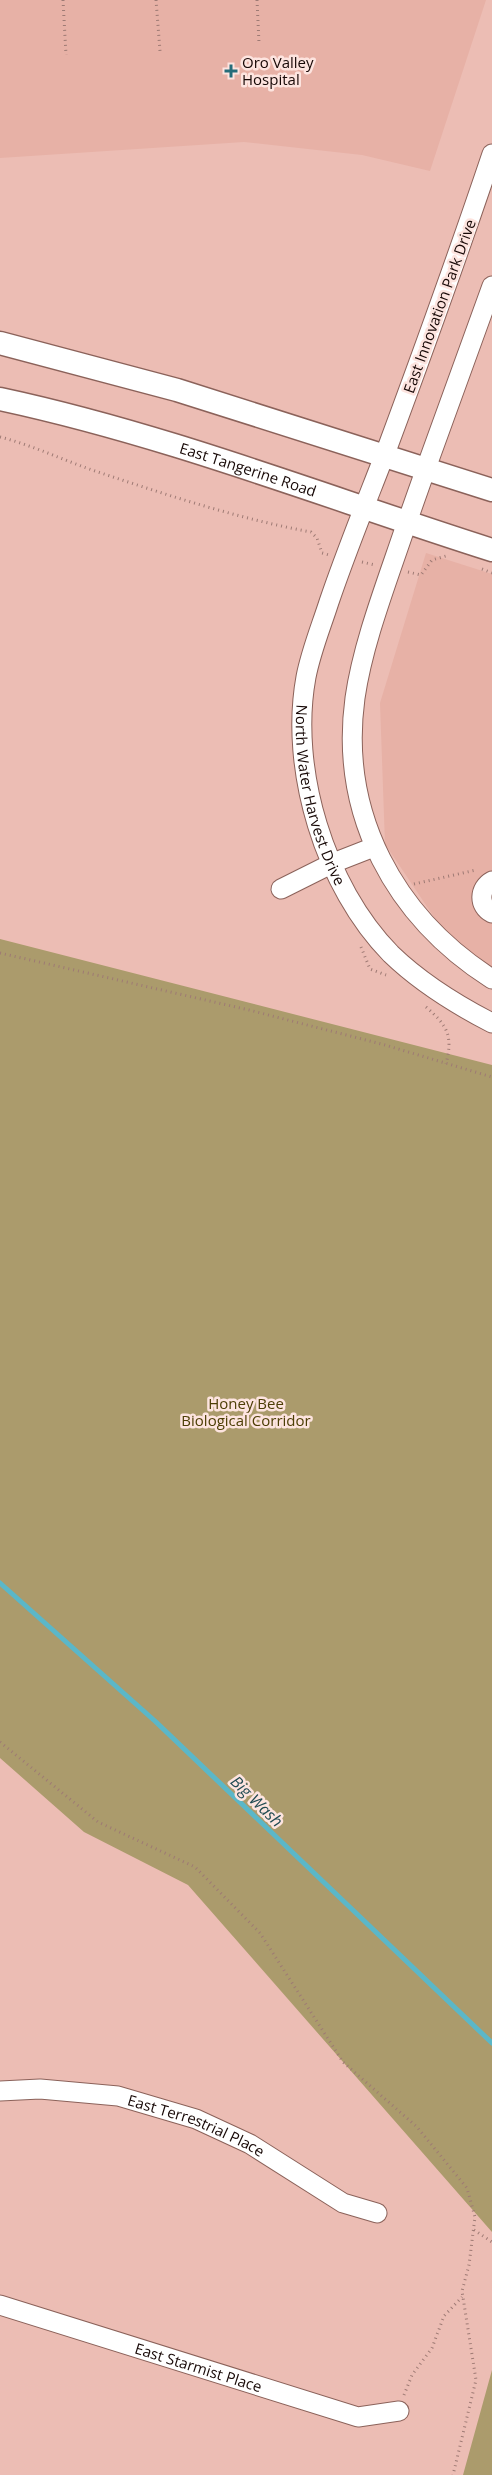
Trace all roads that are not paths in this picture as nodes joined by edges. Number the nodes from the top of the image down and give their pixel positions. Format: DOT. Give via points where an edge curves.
graph roads {
  1 [pos="492,154"];
  2 [pos="492,286"];
  3 [pos="0,344"];
  4 [pos="0,399"];
  5 [pos="383,457"];
  6 [pos="425,470"];
  7 [pos="492,490"];
  8 [pos="363,506"];
  9 [pos="407,522"];
  10 [pos="492,550"];
  11 [pos="374,847"];
  12 [pos="333,863"];
  13 [pos="487,875"];
  14 [pos="281,889"];
  15 [pos="492,913"];
  16 [pos="492,979"];
  17 [pos="492,1023"];
  18 [pos="0,2091"];
  19 [pos="377,2213"];
  20 [pos="0,2305"];
  21 [pos="399,2411"];
  1 -- 5 [label="street, East Innovation Park Drive"];
  2 -- 6 [label="street"];
  3 -- 5 [label="main road" via="177,390"];
  4 -- 8 [label="main road, East Tangerine Road" via="100,424"];
  5 -- 6 [label="main road"];
  5 -- 8 [label="street, East Innovation Park Drive"];
  6 -- 7 [label="main road"];
  6 -- 9 [label="street"];
  8 -- 9 [label="main road, East Tangerine Road"];
  8 -- 12 [label="street, North Water Harvest Drive" via="306,678 302,730 307,785"];
  9 -- 10 [label="main road, East Tangerine Road"];
  9 -- 11 [label="street" via="362,666 352,731 357,788"];
  11 -- 12 [label="street"];
  11 -- 16 [label="street" via="396,888 422,922 443,943"];
  12 -- 14 [label="street"];
  12 -- 17 [label="street, North Water Harvest Drive" via="359,913 391,953 439,993"];
  13 -- 15 [label="street" via="482,903"];
  18 -- 19 [label="street, East Terrestrial Place" via="40,2089 118,2096 196,2119 250,2144 343,2204"];
  20 -- 21 [label="street, East Starmist Place" via="358,2416"];
}
